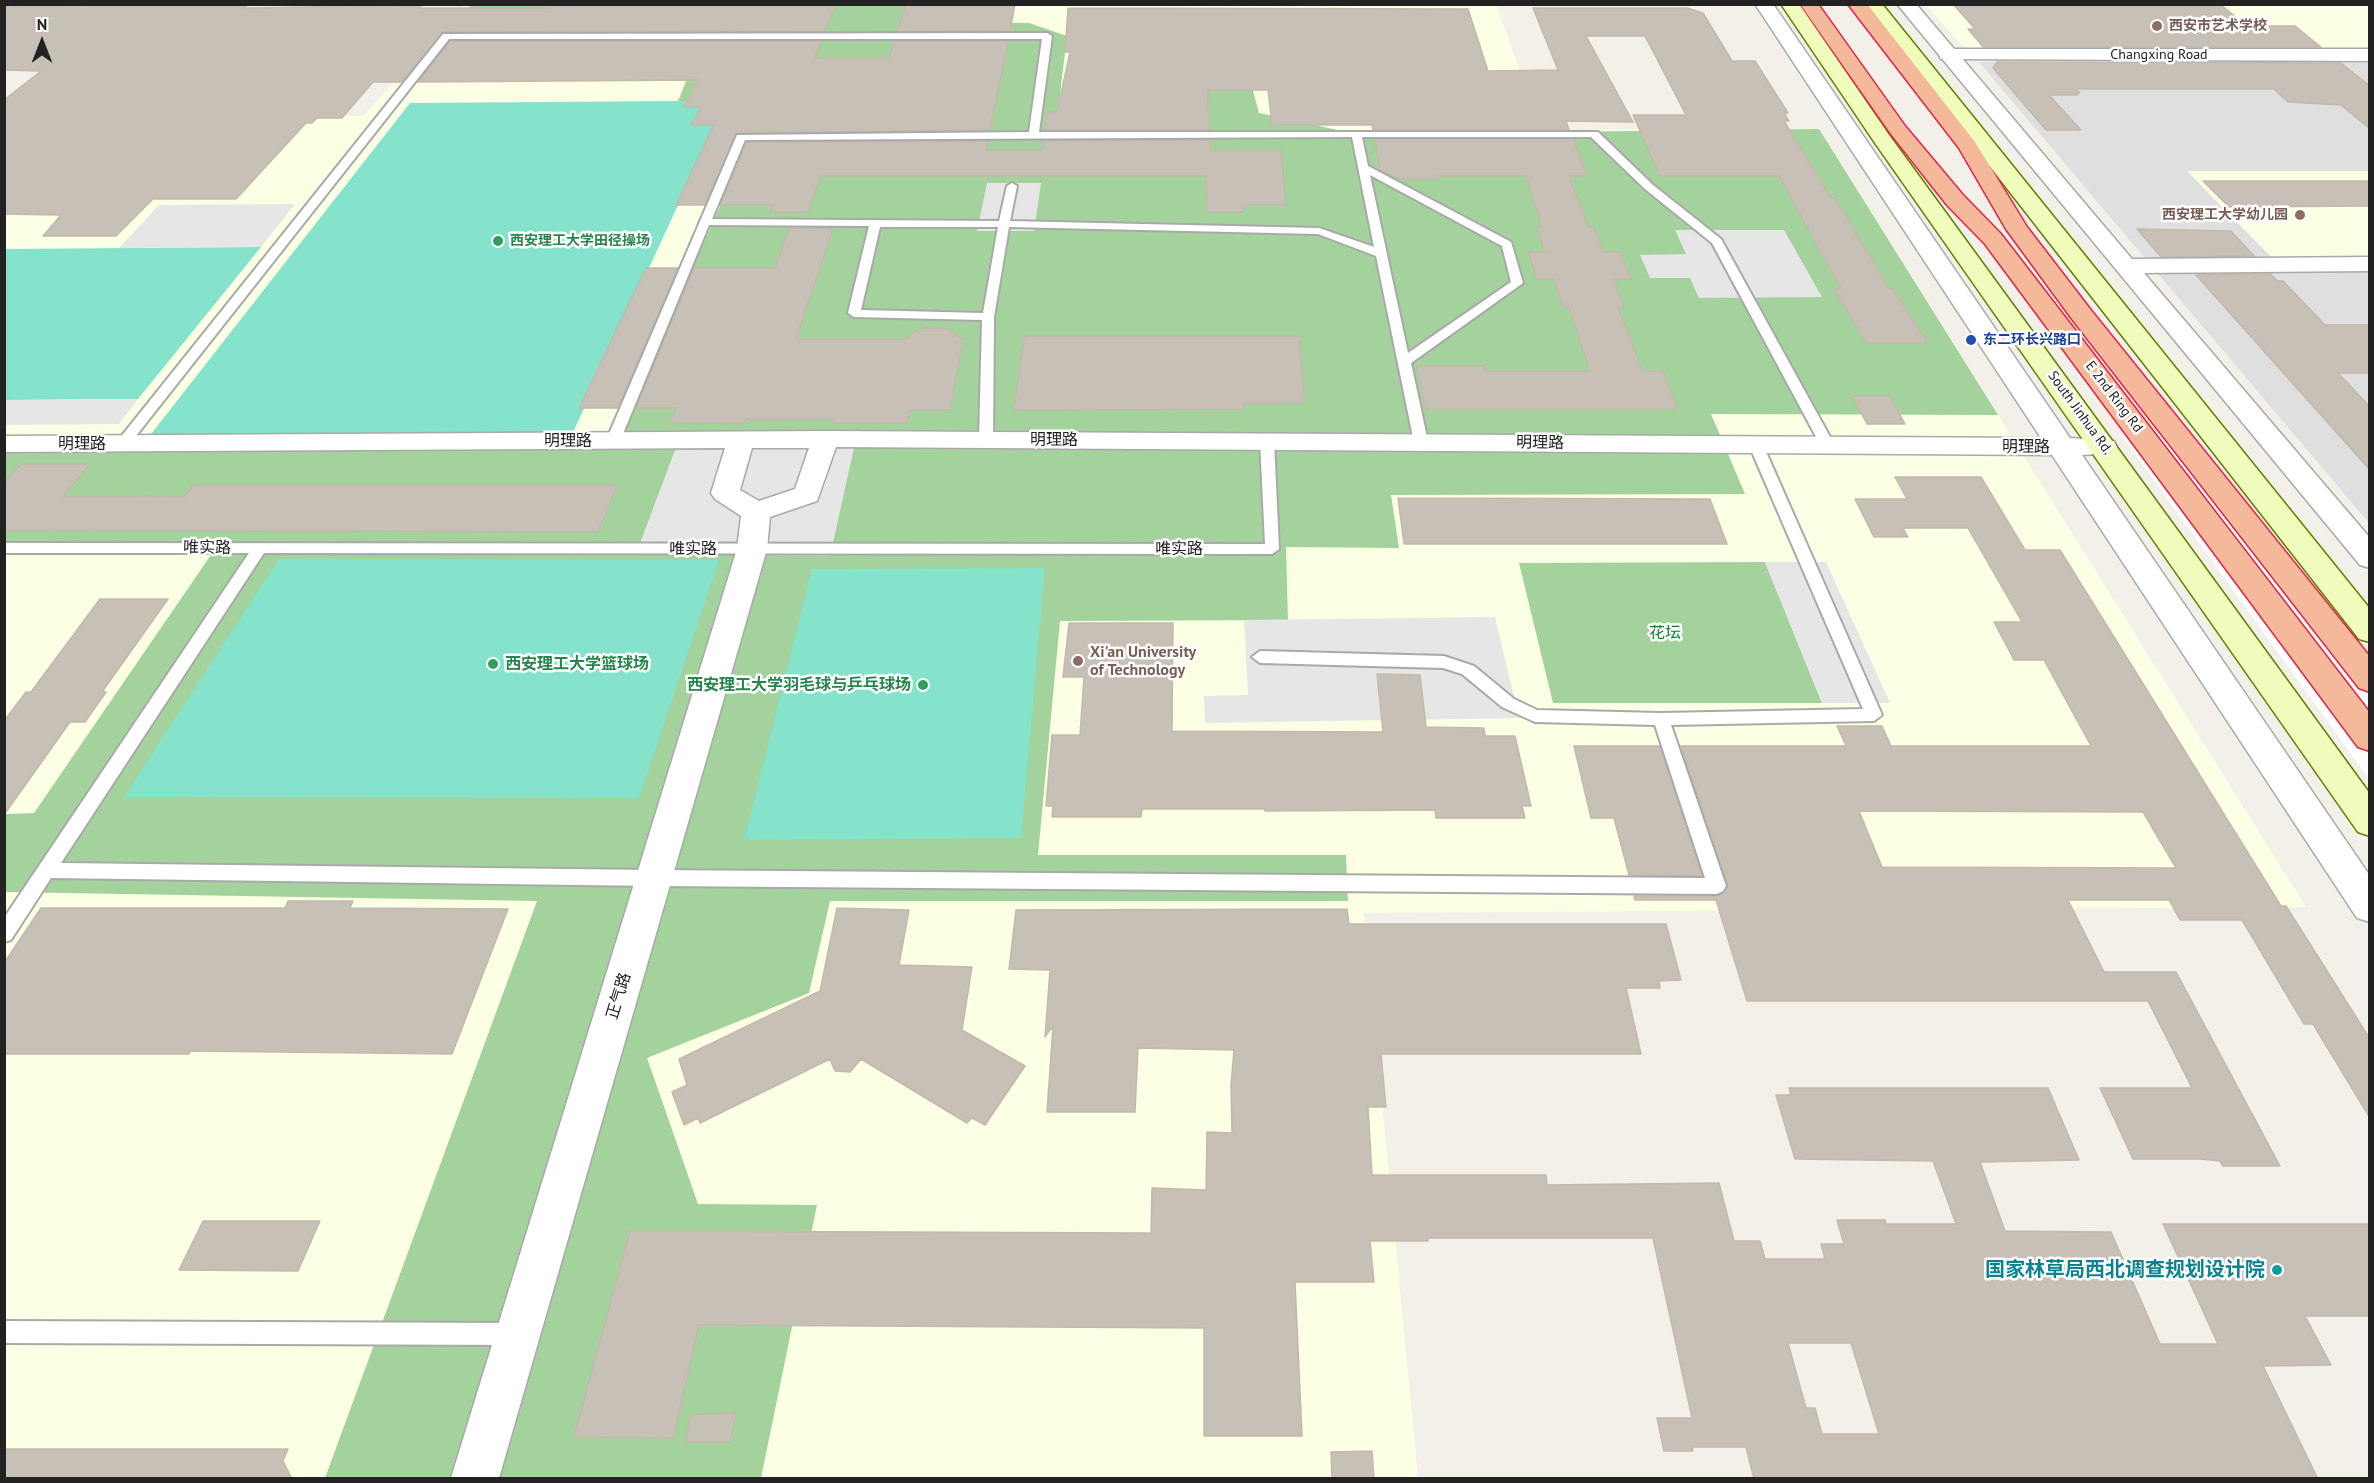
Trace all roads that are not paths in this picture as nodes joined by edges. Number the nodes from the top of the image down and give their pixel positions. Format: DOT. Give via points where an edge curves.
graph roads {
  1 [pos="1764,4"];
  2 [pos="1790,4"];
  3 [pos="1809,4"];
  4 [pos="1906,4"];
  5 [pos="1868,5"];
  6 [pos="1948,55"];
  7 [pos="2370,56"];
  8 [pos="1356,134"];
  9 [pos="1034,135"];
  10 [pos="1882,139"];
  11 [pos="1982,144"];
  12 [pos="1364,168"];
  13 [pos="1012,186"];
  14 [pos="1955,200"];
  15 [pos="1999,200"];
  16 [pos="705,222"];
  17 [pos="876,222"];
  18 [pos="1004,224"];
  19 [pos="1382,254"];
  20 [pos="2370,264"];
  21 [pos="2125,266"];
  22 [pos="988,317"];
  23 [pos="1404,362"];
  24 [pos="825,439"];
  25 [pos="986,440"];
  26 [pos="1266,440"];
  27 [pos="613,441"];
  28 [pos="741,441"];
  29 [pos="1421,442"];
  30 [pos="123,443"];
  31 [pos="4,444"];
  32 [pos="1756,445"];
  33 [pos="1828,446"];
  34 [pos="2061,447"];
  35 [pos="2104,447"];
  36 [pos="756,512"];
  37 [pos="4,548"];
  38 [pos="259,549"];
  39 [pos="752,549"];
  40 [pos="2370,558"];
  41 [pos="2370,631"];
  42 [pos="1260,657"];
  43 [pos="2370,680"];
  44 [pos="1661,719"];
  45 [pos="2370,738"];
  46 [pos="2370,822"];
  47 [pos="47,870"];
  48 [pos="654,878"];
  49 [pos="2370,907"];
  50 [pos="4,934"];
  51 [pos="4,1332"];
  52 [pos="518,1334"];
  53 [pos="475,1479"];
  1 -- 34 [label="street"];
  2 -- 10 [label="main road, South Jinhua Rd."];
  3 -- 14 [label="highway, E 2nd Ring Rd" via="1898,130"];
  4 -- 6 [label="street"];
  5 -- 11 [label="main road"];
  5 -- 15 [label="highway, E 2nd Ring Rd" via="1968,146"];
  6 -- 7 [label="street, Changxing Road"];
  6 -- 21 [label="street"];
  8 -- 9 [label="lane"];
  8 -- 12 [label="lane"];
  8 -- 33 [label="lane" via="1594,134 1649,187 1717,241"];
  9 -- 16 [label="lane" via="741,137"];
  9 -- 30 [label="lane" via="1047,36 446,36"];
  10 -- 14 [label="highway"];
  10 -- 35 [label="main road, South Jinhua Rd."];
  11 -- 15 [label="highway"];
  11 -- 41 [label="main road"];
  12 -- 19 [label="lane"];
  12 -- 23 [label="lane" via="1507,244 1516,283"];
  13 -- 18 [label="lane"];
  14 -- 45 [label="highway, E 2nd Ring Rd" via="1993,239"];
  15 -- 43 [label="highway, E 2nd Ring Rd" via="2081,314"];
  16 -- 17 [label="lane"];
  16 -- 27 [label="lane"];
  17 -- 18 [label="lane"];
  17 -- 22 [label="lane" via="854,313"];
  18 -- 19 [label="lane" via="1319,231"];
  18 -- 22 [label="lane"];
  19 -- 23 [label="lane"];
  20 -- 21 [label="street"];
  21 -- 40 [label="street"];
  22 -- 25 [label="lane"];
  23 -- 29 [label="lane"];
  24 -- 25 [label="street, 明理路"];
  24 -- 28 [label="street, 明理路"];
  24 -- 36 [label="street" via="807,495"];
  25 -- 26 [label="street, 明理路"];
  26 -- 29 [label="street, 明理路"];
  26 -- 39 [label="lane, 唯实路" via="1272,549"];
  27 -- 28 [label="street, 明理路"];
  27 -- 30 [label="street, 明理路"];
  28 -- 36 [label="street" via="725,494"];
  29 -- 32 [label="street, 明理路"];
  30 -- 31 [label="street, 明理路"];
  32 -- 33 [label="street, 明理路"];
  32 -- 44 [label="lane" via="1874,715"];
  33 -- 34 [label="street, 明理路"];
  34 -- 35 [label="street, 明理路"];
  34 -- 49 [label="street"];
  35 -- 46 [label="main road, South Jinhua Rd."];
  36 -- 39 [label="street, 正气路"];
  37 -- 38 [label="lane, 唯实路"];
  38 -- 39 [label="lane, 唯实路"];
  38 -- 47 [label="lane"];
  39 -- 48 [label="street, 正气路"];
  42 -- 44 [label="lane" via="1444,662 1468,670 1508,703 1535,716"];
  44 -- 48 [label="lane" via="1717,886"];
  47 -- 48 [label="lane"];
  47 -- 50 [label="lane"];
  48 -- 52 [label="street, 正气路"];
  51 -- 52 [label="lane"];
  52 -- 53 [label="street, 正气路"];
}
